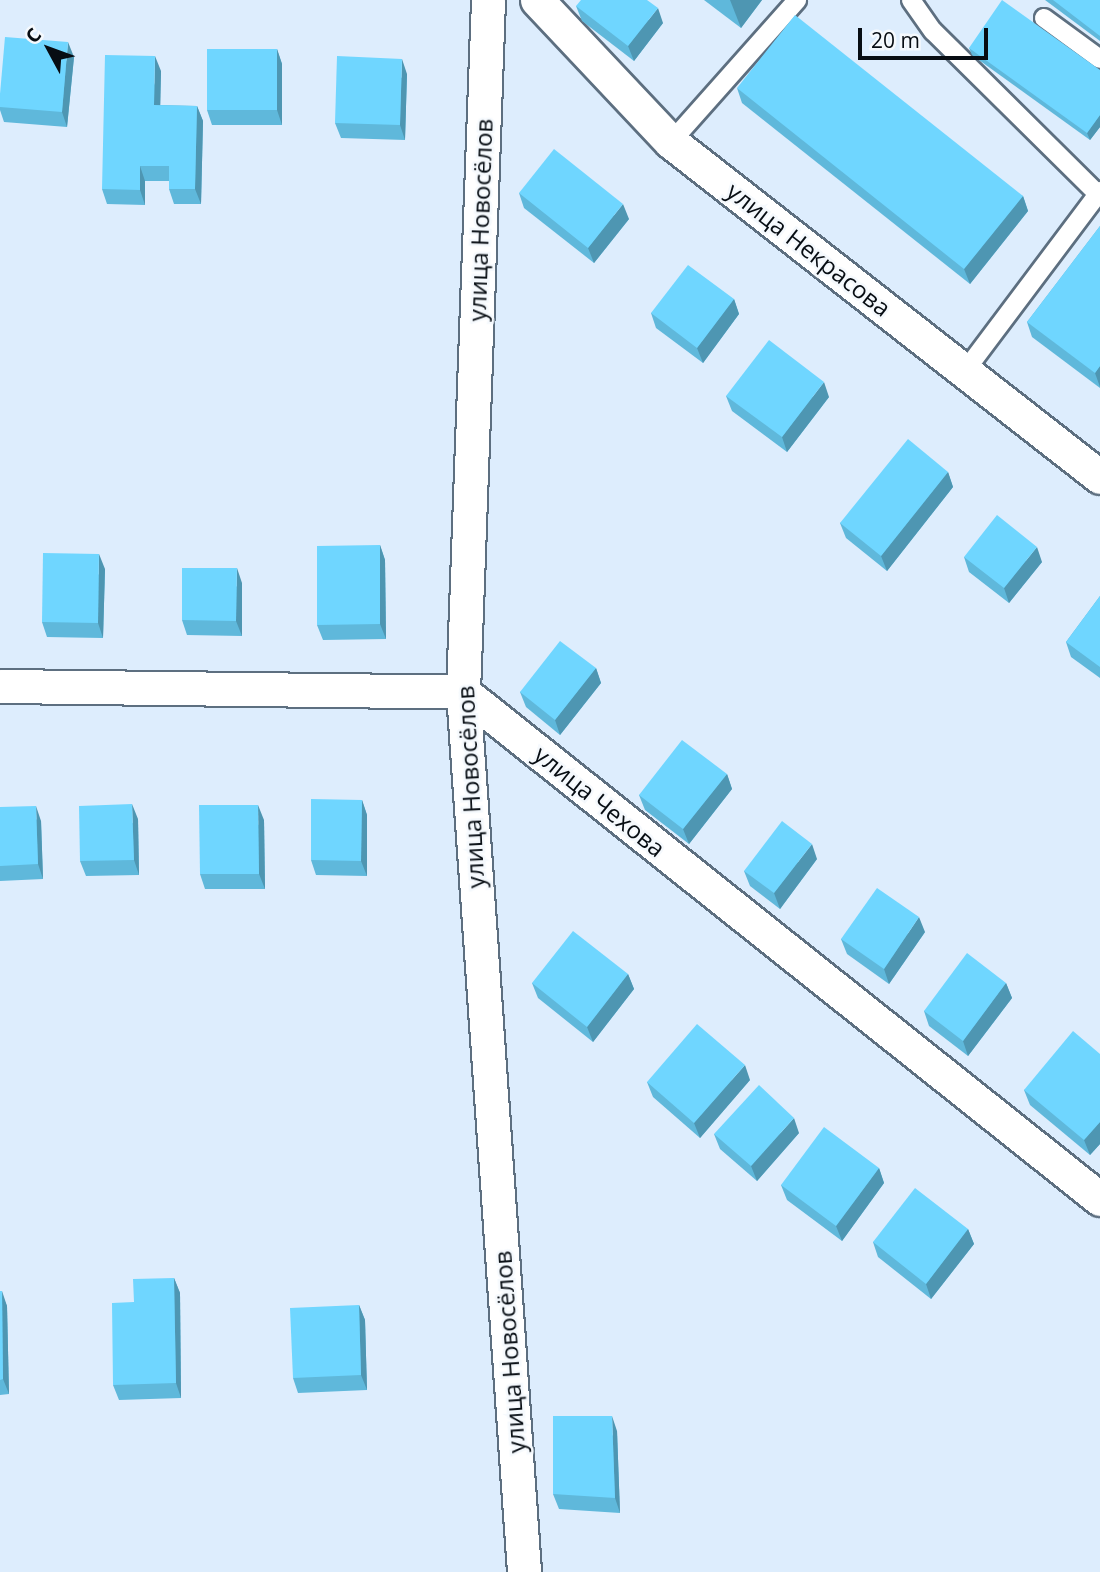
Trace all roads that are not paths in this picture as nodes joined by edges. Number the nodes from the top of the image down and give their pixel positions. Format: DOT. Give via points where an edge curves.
graph roads {
  1 [pos="488,0"];
  2 [pos="537,0"];
  3 [pos="797,0"];
  4 [pos="911,0"];
  5 [pos="1044,18"];
  6 [pos="1100,59"];
  7 [pos="671,142"];
  8 [pos="1099,192"];
  9 [pos="965,371"];
  10 [pos="1100,477"];
  11 [pos="0,687"];
  12 [pos="463,692"];
  13 [pos="1100,1199"];
  14 [pos="524,1572"];
  1 -- 12 [label="street, улица Новосёлов"];
  2 -- 7 [label="street, улица Некрасова"];
  3 -- 7 [label="lane"];
  4 -- 8 [label="lane" via="933,31"];
  5 -- 6 [label="lane"];
  7 -- 9 [label="street, улица Некрасова"];
  8 -- 9 [label="lane"];
  9 -- 10 [label="street, улица Некрасова"];
  11 -- 12 [label="street"];
  12 -- 13 [label="street, улица Чехова"];
  12 -- 14 [label="street, улица Новосёлов"];
}
